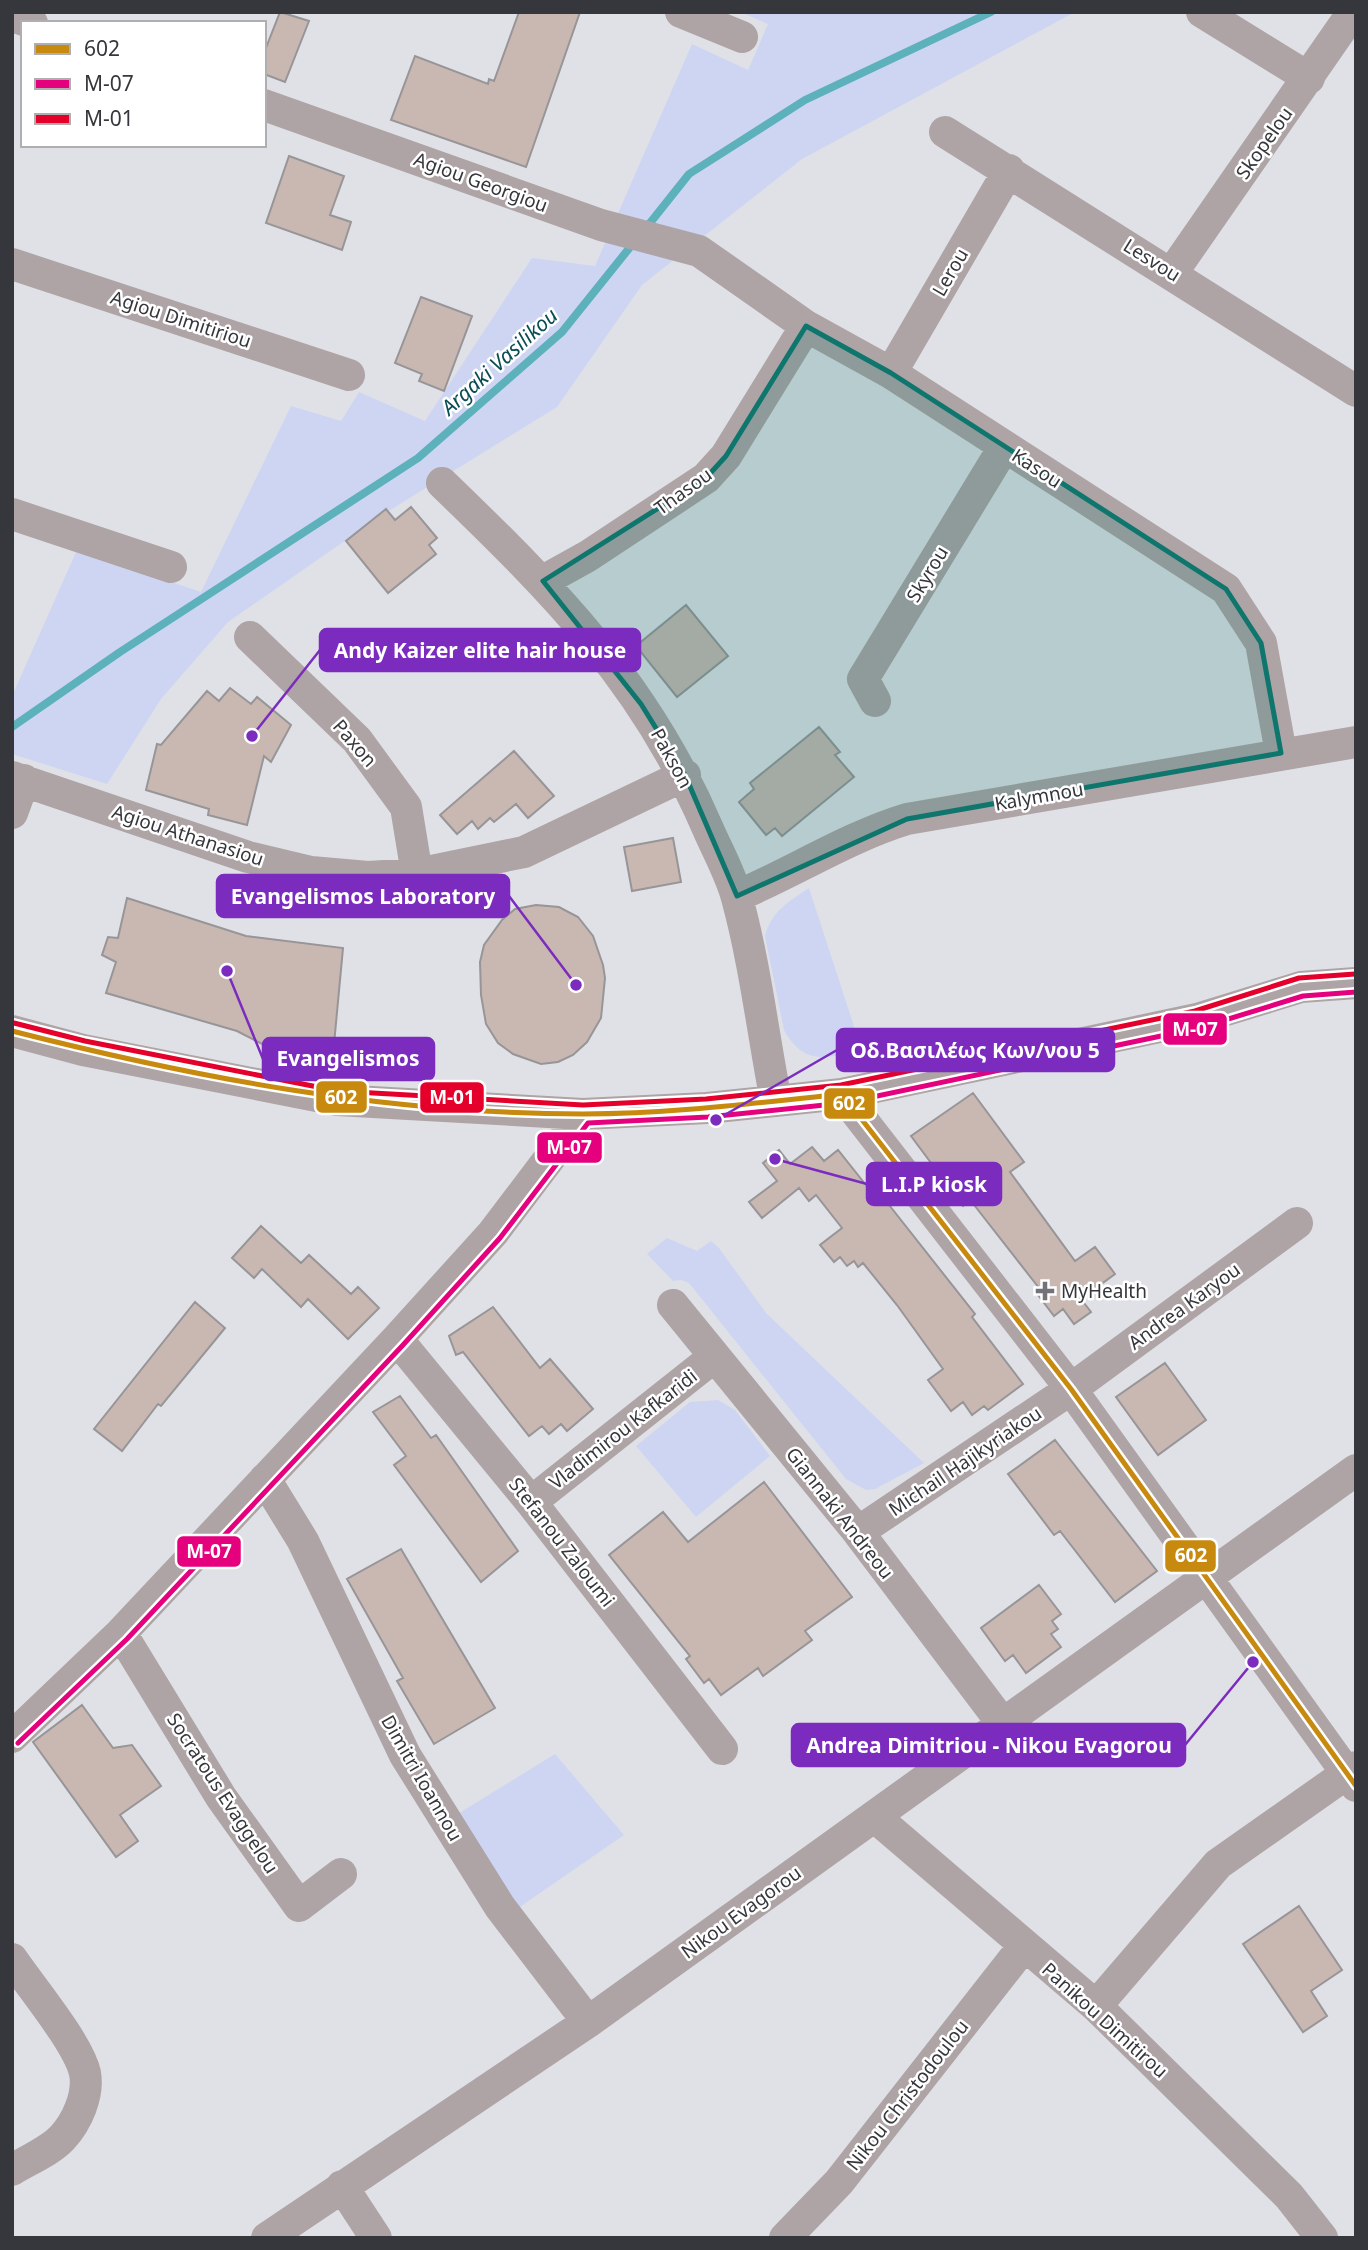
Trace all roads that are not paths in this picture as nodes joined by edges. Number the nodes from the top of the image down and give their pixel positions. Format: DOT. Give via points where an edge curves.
graph roads {
  1 [pos="681,12"];
  2 [pos="1202,12"];
  3 [pos="1353,12"];
  4 [pos="742,37"];
  5 [pos="1309,78"];
  6 [pos="266,106"];
  7 [pos="945,132"];
  8 [pos="1009,170"];
  9 [pos="699,251"];
  10 [pos="12,264"];
  11 [pos="1172,273"];
  12 [pos="806,326"];
  13 [pos="891,373"];
  14 [pos="349,375"];
  15 [pos="1356,391"];
  16 [pos="1004,447"];
  17 [pos="442,483"];
  18 [pos="12,513"];
  19 [pos="172,567"];
  20 [pos="543,581"];
  21 [pos="250,637"];
  22 [pos="875,701"];
  23 [pos="1356,742"];
  24 [pos="1281,753"];
  25 [pos="685,775"];
  26 [pos="18,778"];
  27 [pos="12,813"];
  28 [pos="418,874"];
  29 [pos="737,896"];
  30 [pos="1356,983"];
  31 [pos="12,1031"];
  32 [pos="842,1094"];
  33 [pos="776,1101"];
  34 [pos="583,1115"];
  35 [pos="1297,1223"];
  36 [pos="674,1305"];
  37 [pos="397,1339"];
  38 [pos="714,1357"];
  39 [pos="1071,1389"];
  40 [pos="1356,1470"];
  41 [pos="265,1479"];
  42 [pos="531,1502"];
  43 [pos="858,1532"];
  44 [pos="1206,1575"];
  45 [pos="121,1633"];
  46 [pos="1003,1724"];
  47 [pos="12,1737"];
  48 [pos="722,1749"];
  49 [pos="1353,1776"];
  50 [pos="875,1816"];
  51 [pos="341,1874"];
  52 [pos="1023,1947"];
  53 [pos="12,1959"];
  54 [pos="1096,2006"];
  55 [pos="588,2022"];
  56 [pos="12,2170"];
  57 [pos="342,2186"];
  58 [pos="267,2238"];
  59 [pos="376,2238"];
  60 [pos="785,2238"];
  61 [pos="1322,2238"];
  1 -- 4 [label="street"];
  2 -- 5 [label="street"];
  3 -- 5 [label="street, Skopelou"];
  5 -- 11 [label="street, Skopelou"];
  6 -- 9 [label="street, Agiou Georgiou" via="601,225"];
  7 -- 8 [label="street, Lesvou"];
  8 -- 11 [label="street, Lesvou"];
  8 -- 13 [label="street, Lerou"];
  9 -- 12 [label="street, Kasou"];
  10 -- 14 [label="street, Agiou Dimitiriou"];
  11 -- 15 [label="street, Lesvou"];
  12 -- 13 [label="street, Kasou"];
  12 -- 20 [label="street, Thasou" via="726,456 706,478"];
  13 -- 16 [label="street, Kasou"];
  16 -- 22 [label="street, Skyrou" via="863,679"];
  16 -- 24 [label="street, Kasou" via="1226,589 1262,643"];
  17 -- 20 [label="street, Pakson"];
  18 -- 19 [label="street"];
  20 -- 25 [label="street, Pakson" via="598,644"];
  21 -- 28 [label="street, Paxon" via="357,740 406,807"];
  23 -- 24 [label="street, Kalymnou"];
  24 -- 29 [label="street, Kalymnou" via="907,819 867,832"];
  25 -- 28 [label="street, Agiou Athanasiou" via="524,852"];
  25 -- 29 [label="street, Pakson"];
  26 -- 27 [label="street"];
  26 -- 28 [label="street, Agiou Athanasiou" via="248,857 311,872 368,877"];
  29 -- 33 [label="street, Pakson"];
  30 -- 32 [label="street" via="1301,987 1197,1019"];
  31 -- 34 [label="street" via="176,1070 337,1100"];
  32 -- 33 [label="street"];
  32 -- 39 [label="street"];
  33 -- 34 [label="street"];
  34 -- 37 [label="street" via="493,1233"];
  35 -- 39 [label="street, Andrea Karyou"];
  36 -- 38 [label="street, Giannaki Andreou"];
  37 -- 41 [label="street"];
  37 -- 42 [label="street, Stefanou Zaloumi"];
  38 -- 42 [label="street, Vladimirou Kafkaridi"];
  38 -- 43 [label="street, Giannaki Andreou"];
  39 -- 43 [label="street, Michail Hajikyriakou"];
  39 -- 44 [label="street"];
  40 -- 44 [label="street, Nikou Evagorou"];
  41 -- 45 [label="street"];
  41 -- 55 [label="street, Dimitri Ioannou" via="303,1541 405,1755 500,1906"];
  42 -- 48 [label="street, Stefanou Zaloumi"];
  43 -- 46 [label="street, Giannaki Andreou"];
  44 -- 46 [label="street, Nikou Evagorou"];
  44 -- 49 [label="street"];
  45 -- 47 [label="street"];
  45 -- 51 [label="street, Socratous Evaggelou" via="221,1797 299,1906"];
  46 -- 50 [label="street, Nikou Evagorou"];
  49 -- 54 [label="street" via="1219,1864"];
  50 -- 52 [label="street, Panikou Dimitirou"];
  50 -- 55 [label="street, Nikou Evagorou"];
  52 -- 54 [label="street, Panikou Dimitirou"];
  52 -- 60 [label="street, Nikou Christodoulou" via="839,2182"];
  53 -- 56 [label="street" via="76,2053 85,2074 84,2097 61,2140"];
  54 -- 61 [label="street, Panikou Dimitirou" via="1289,2196"];
  55 -- 57 [label="street, Nikou Evagorou"];
  57 -- 58 [label="street, Nikou Evagorou"];
  57 -- 59 [label="street"];
}
